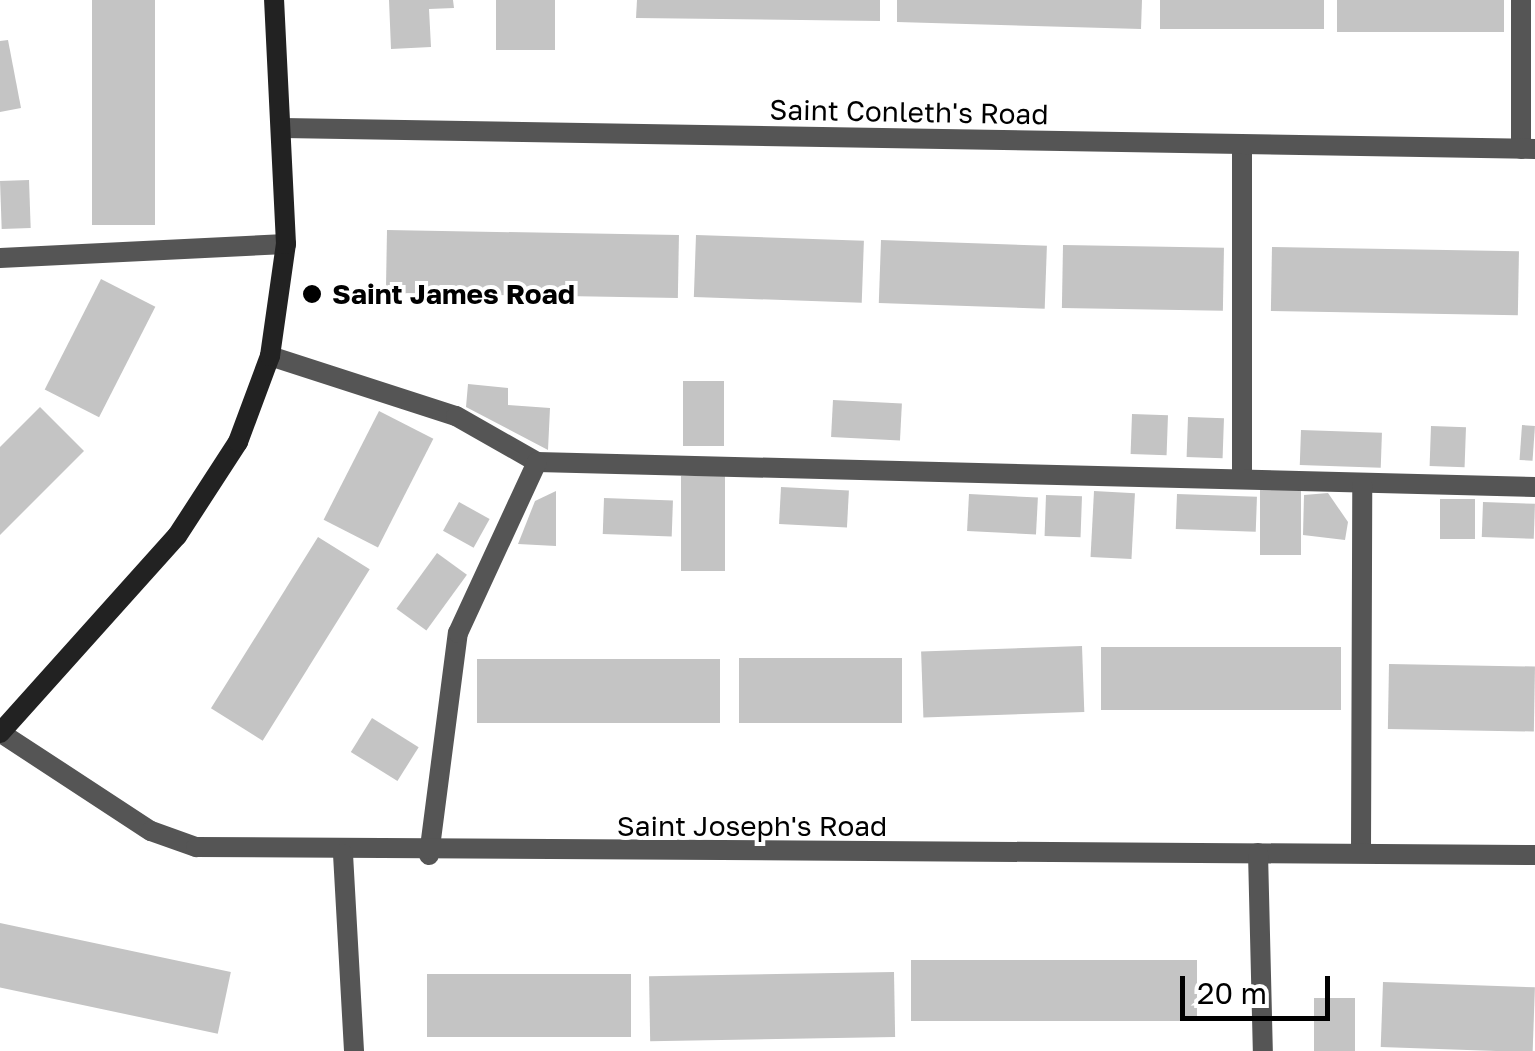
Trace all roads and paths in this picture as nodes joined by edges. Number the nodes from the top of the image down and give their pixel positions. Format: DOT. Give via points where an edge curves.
graph roads {
  1 [pos="274,0"];
  2 [pos="1521,0"];
  3 [pos="283,128"];
  4 [pos="1242,146"];
  5 [pos="1528,149"];
  6 [pos="286,244"];
  7 [pos="0,258"];
  8 [pos="270,356"];
  9 [pos="537,462"];
  10 [pos="1242,478"];
  11 [pos="1362,485"];
  12 [pos="1535,487"];
  13 [pos="0,733"];
  14 [pos="1361,852"];
  15 [pos="1258,853"];
  16 [pos="342,854"];
  17 [pos="429,855"];
  18 [pos="1535,856"];
  19 [pos="354,1051"];
  20 [pos="1263,1051"];
  1 -- 3 [label="street"];
  2 -- 5 [label="street"];
  3 -- 4 [label="street, Saint Conleth's Road"];
  3 -- 6 [label="street"];
  4 -- 5 [label="street, Saint Conleth's Road"];
  4 -- 10 [label="street"];
  6 -- 7 [label="street"];
  6 -- 8 [label="street"];
  8 -- 9 [label="street" via="456,416"];
  8 -- 13 [label="street" via="238,442 177,536"];
  9 -- 10 [label="street"];
  9 -- 17 [label="street" via="458,633"];
  10 -- 11 [label="street"];
  11 -- 12 [label="street"];
  11 -- 14 [label="street"];
  13 -- 16 [label="street, Saint Joseph's Road" via="150,831 196,848"];
  14 -- 15 [label="street, Saint Joseph's Road"];
  14 -- 18 [label="street, Saint Joseph's Road"];
  15 -- 17 [label="street, Saint Joseph's Road"];
  15 -- 20 [label="street"];
  16 -- 17 [label="street, Saint Joseph's Road"];
  16 -- 19 [label="street"];
}
